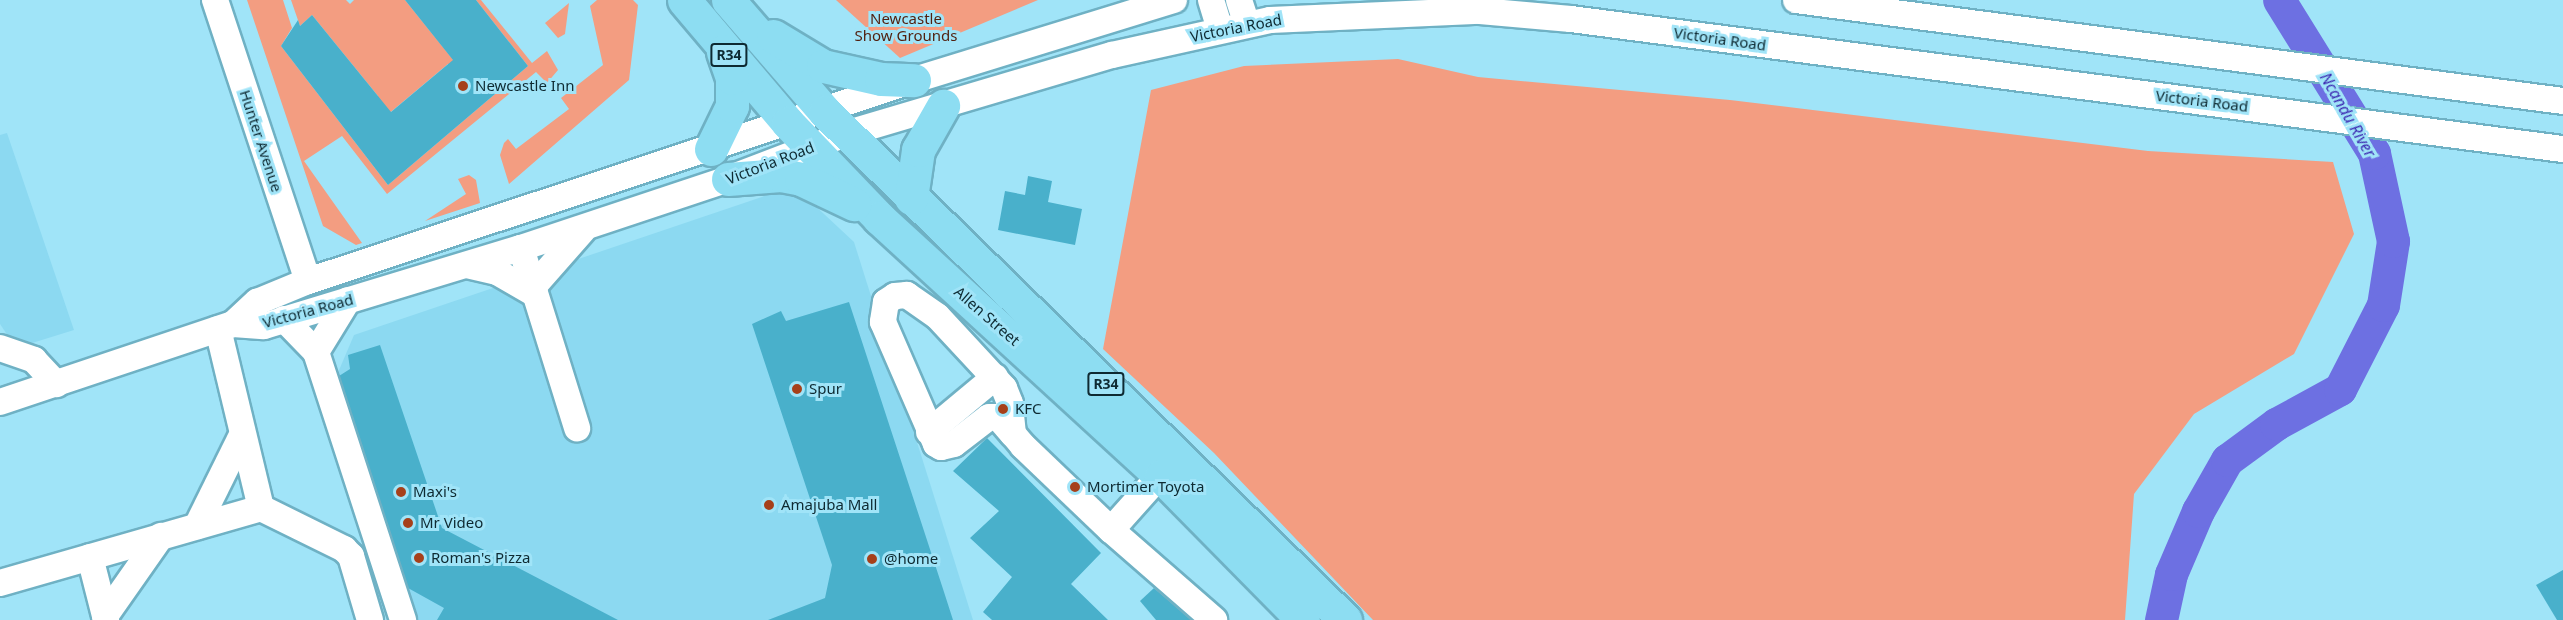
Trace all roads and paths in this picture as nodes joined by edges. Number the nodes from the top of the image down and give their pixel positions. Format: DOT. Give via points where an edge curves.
graph roads {
  1 [pos="215,0"];
  2 [pos="684,0"];
  3 [pos="1174,0"];
  4 [pos="1211,0"];
  5 [pos="1239,0"];
  6 [pos="1796,0"];
  7 [pos="731,3"];
  8 [pos="1247,24"];
  9 [pos="1220,30"];
  10 [pos="720,44"];
  11 [pos="914,80"];
  12 [pos="2563,101"];
  13 [pos="943,106"];
  14 [pos="836,122"];
  15 [pos="788,123"];
  16 [pos="711,148"];
  17 [pos="811,148"];
  18 [pos="2563,149"];
  19 [pos="728,179"];
  20 [pos="911,198"];
  21 [pos="879,218"];
  22 [pos="588,226"];
  23 [pos="521,248"];
  24 [pos="466,265"];
  25 [pos="308,281"];
  26 [pos="534,290"];
  27 [pos="342,302"];
  28 [pos="291,316"];
  29 [pos="226,326"];
  30 [pos="0,348"];
  31 [pos="315,352"];
  32 [pos="995,377"];
  33 [pos="56,384"];
  34 [pos="0,402"];
  35 [pos="577,428"];
  36 [pos="929,432"];
  37 [pos="1013,434"];
  38 [pos="242,435"];
  39 [pos="1170,464"];
  40 [pos="261,508"];
  41 [pos="197,526"];
  42 [pos="1111,530"];
  43 [pos="160,536"];
  44 [pos="90,557"];
  45 [pos="0,583"];
  46 [pos="1310,612"];
  47 [pos="106,618"];
  48 [pos="370,620"];
  49 [pos="404,620"];
  50 [pos="1214,620"];
  51 [pos="1345,620"];
  1 -- 25 [label="street, Hunter Avenue"];
  2 -- 10 [label="main road, Allen Street / R34"];
  3 -- 11 [label="street"];
  4 -- 9 [label="street"];
  5 -- 8 [label="street"];
  6 -- 12 [label="street"];
  7 -- 11 [label="main road" via="792,50 823,66 870,77"];
  7 -- 14 [label="main road, Allen Street / R34"];
  8 -- 9 [label="street, Victoria Road"];
  8 -- 18 [label="street, Victoria Road" via="1358,14 1492,12 1571,19"];
  9 -- 13 [label="street, Victoria Road" via="1112,55"];
  10 -- 15 [label="main road, Allen Street / R34"];
  10 -- 16 [label="main road" via="732,78 732,106"];
  11 -- 14 [label="street"];
  13 -- 14 [label="street, Victoria Road"];
  13 -- 20 [label="main road" via="918,150"];
  14 -- 15 [label="street, Victoria Road"];
  14 -- 17 [label="street, Victoria Road"];
  14 -- 20 [label="main road, Allen Street / R34"];
  15 -- 16 [label="street, Victoria Road"];
  15 -- 17 [label="main road, Allen Street / R34"];
  16 -- 25 [label="street, Victoria Road"];
  17 -- 19 [label="street, Victoria Road"];
  17 -- 21 [label="main road, Allen Street / R34"];
  19 -- 21 [label="main road" via="781,175 801,179"];
  19 -- 22 [label="street, Victoria Road"];
  20 -- 39 [label="main road, Allen Street / R34"];
  21 -- 39 [label="main road, Allen Street / R34"];
  22 -- 23 [label="street, Victoria Road"];
  22 -- 26 [label="street" via="563,249"];
  23 -- 24 [label="street, Victoria Road"];
  23 -- 26 [label="street"];
  24 -- 26 [label="street" via="497,272"];
  24 -- 27 [label="street, Victoria Road"];
  25 -- 27 [label="street"];
  25 -- 28 [label="street"];
  25 -- 29 [label="street, Victoria Road" via="257,302"];
  26 -- 35 [label="street"];
  27 -- 28 [label="street, Victoria Road"];
  27 -- 31 [label="street"];
  28 -- 29 [label="street, Victoria Road" via="264,326"];
  28 -- 31 [label="street"];
  29 -- 33 [label="street, Victoria Road"];
  29 -- 38 [label="street"];
  30 -- 33 [label="street" via="34,360"];
  31 -- 49 [label="street"];
  32 -- 36 [label="street"];
  32 -- 36 [label="street" via="937,316 908,296 895,296 886,302 883,322"];
  32 -- 37 [label="street" via="1010,403"];
  33 -- 34 [label="street, Victoria Road"];
  36 -- 37 [label="street" via="936,444 947,447 993,416"];
  37 -- 42 [label="street"];
  38 -- 40 [label="street"];
  38 -- 41 [label="street"];
  39 -- 42 [label="street"];
  39 -- 46 [label="main road, Allen Street / R34"];
  40 -- 41 [label="street"];
  40 -- 48 [label="street" via="351,556"];
  41 -- 43 [label="street"];
  42 -- 50 [label="street"];
  43 -- 44 [label="street"];
  43 -- 47 [label="street"];
  44 -- 45 [label="street"];
  44 -- 47 [label="street"];
  46 -- 51 [label="main road, Allen Street / R34"];
}
